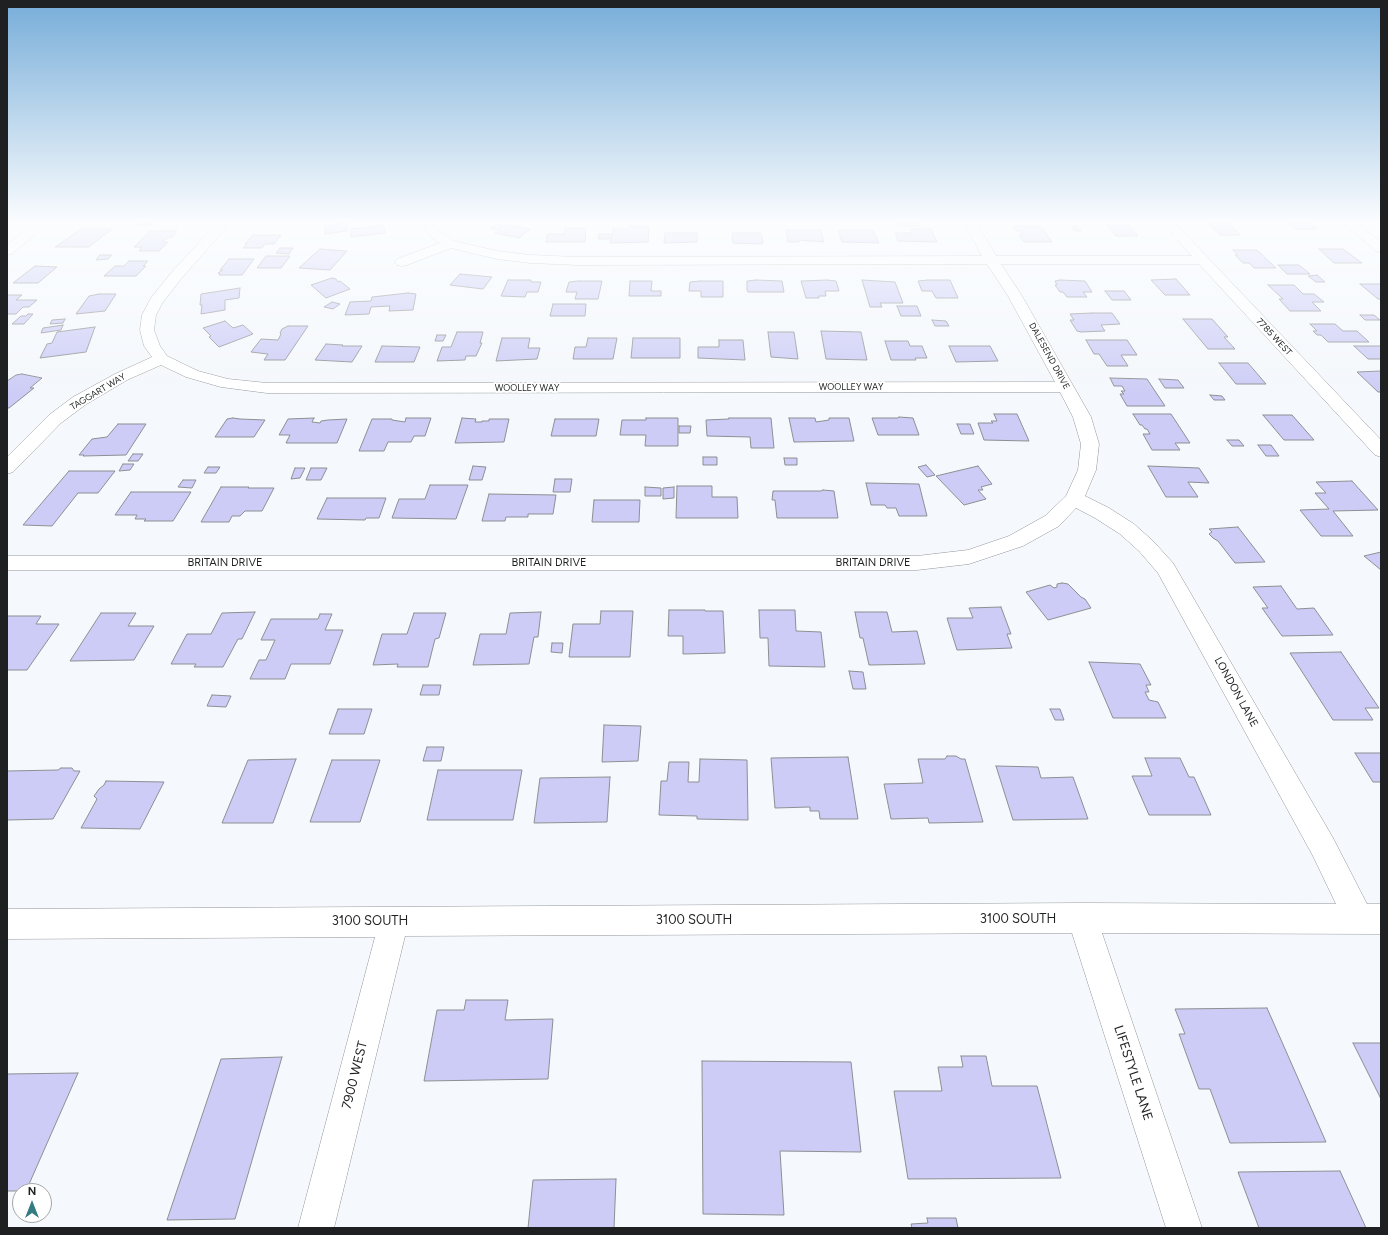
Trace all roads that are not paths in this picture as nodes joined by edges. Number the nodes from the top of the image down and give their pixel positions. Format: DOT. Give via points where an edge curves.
graph roads {
  1 [pos="173,280"];
  2 [pos="1004,280"];
  3 [pos="1221,280"];
  4 [pos="161,359"];
  5 [pos="1066,387"];
  6 [pos="1381,451"];
  7 [pos="7,468"];
  8 [pos="1074,499"];
  9 [pos="7,563"];
  10 [pos="1082,918"];
  11 [pos="1370,919"];
  12 [pos="394,921"];
  13 [pos="7,924"];
  14 [pos="316,1228"];
  15 [pos="1184,1228"];
  1 -- 4 [label="street" via="156,301 149,315 147,330 152,346"];
  2 -- 5 [label="street, DALESEND DRIVE"];
  3 -- 6 [label="street, 7785 WEST"];
  4 -- 5 [label="street, WOOLLEY WAY" via="192,374 227,384 267,388"];
  4 -- 7 [label="street, TAGGART WAY" via="120,377 79,401 55,419"];
  5 -- 8 [label="street, DALESEND DRIVE" via="1082,417 1090,444 1087,470"];
  8 -- 9 [label="street, BRITAIN DRIVE" via="1052,521 1016,541 969,557 917,563"];
  8 -- 11 [label="street, LONDON LANE" via="1127,529 1166,568 1323,847"];
  10 -- 11 [label="street, 3100 SOUTH"];
  10 -- 12 [label="street, 3100 SOUTH"];
  10 -- 15 [label="street, LIFESTYLE LANE"];
  12 -- 13 [label="street, 3100 SOUTH"];
  12 -- 14 [label="street, 7900 WEST"];
}
